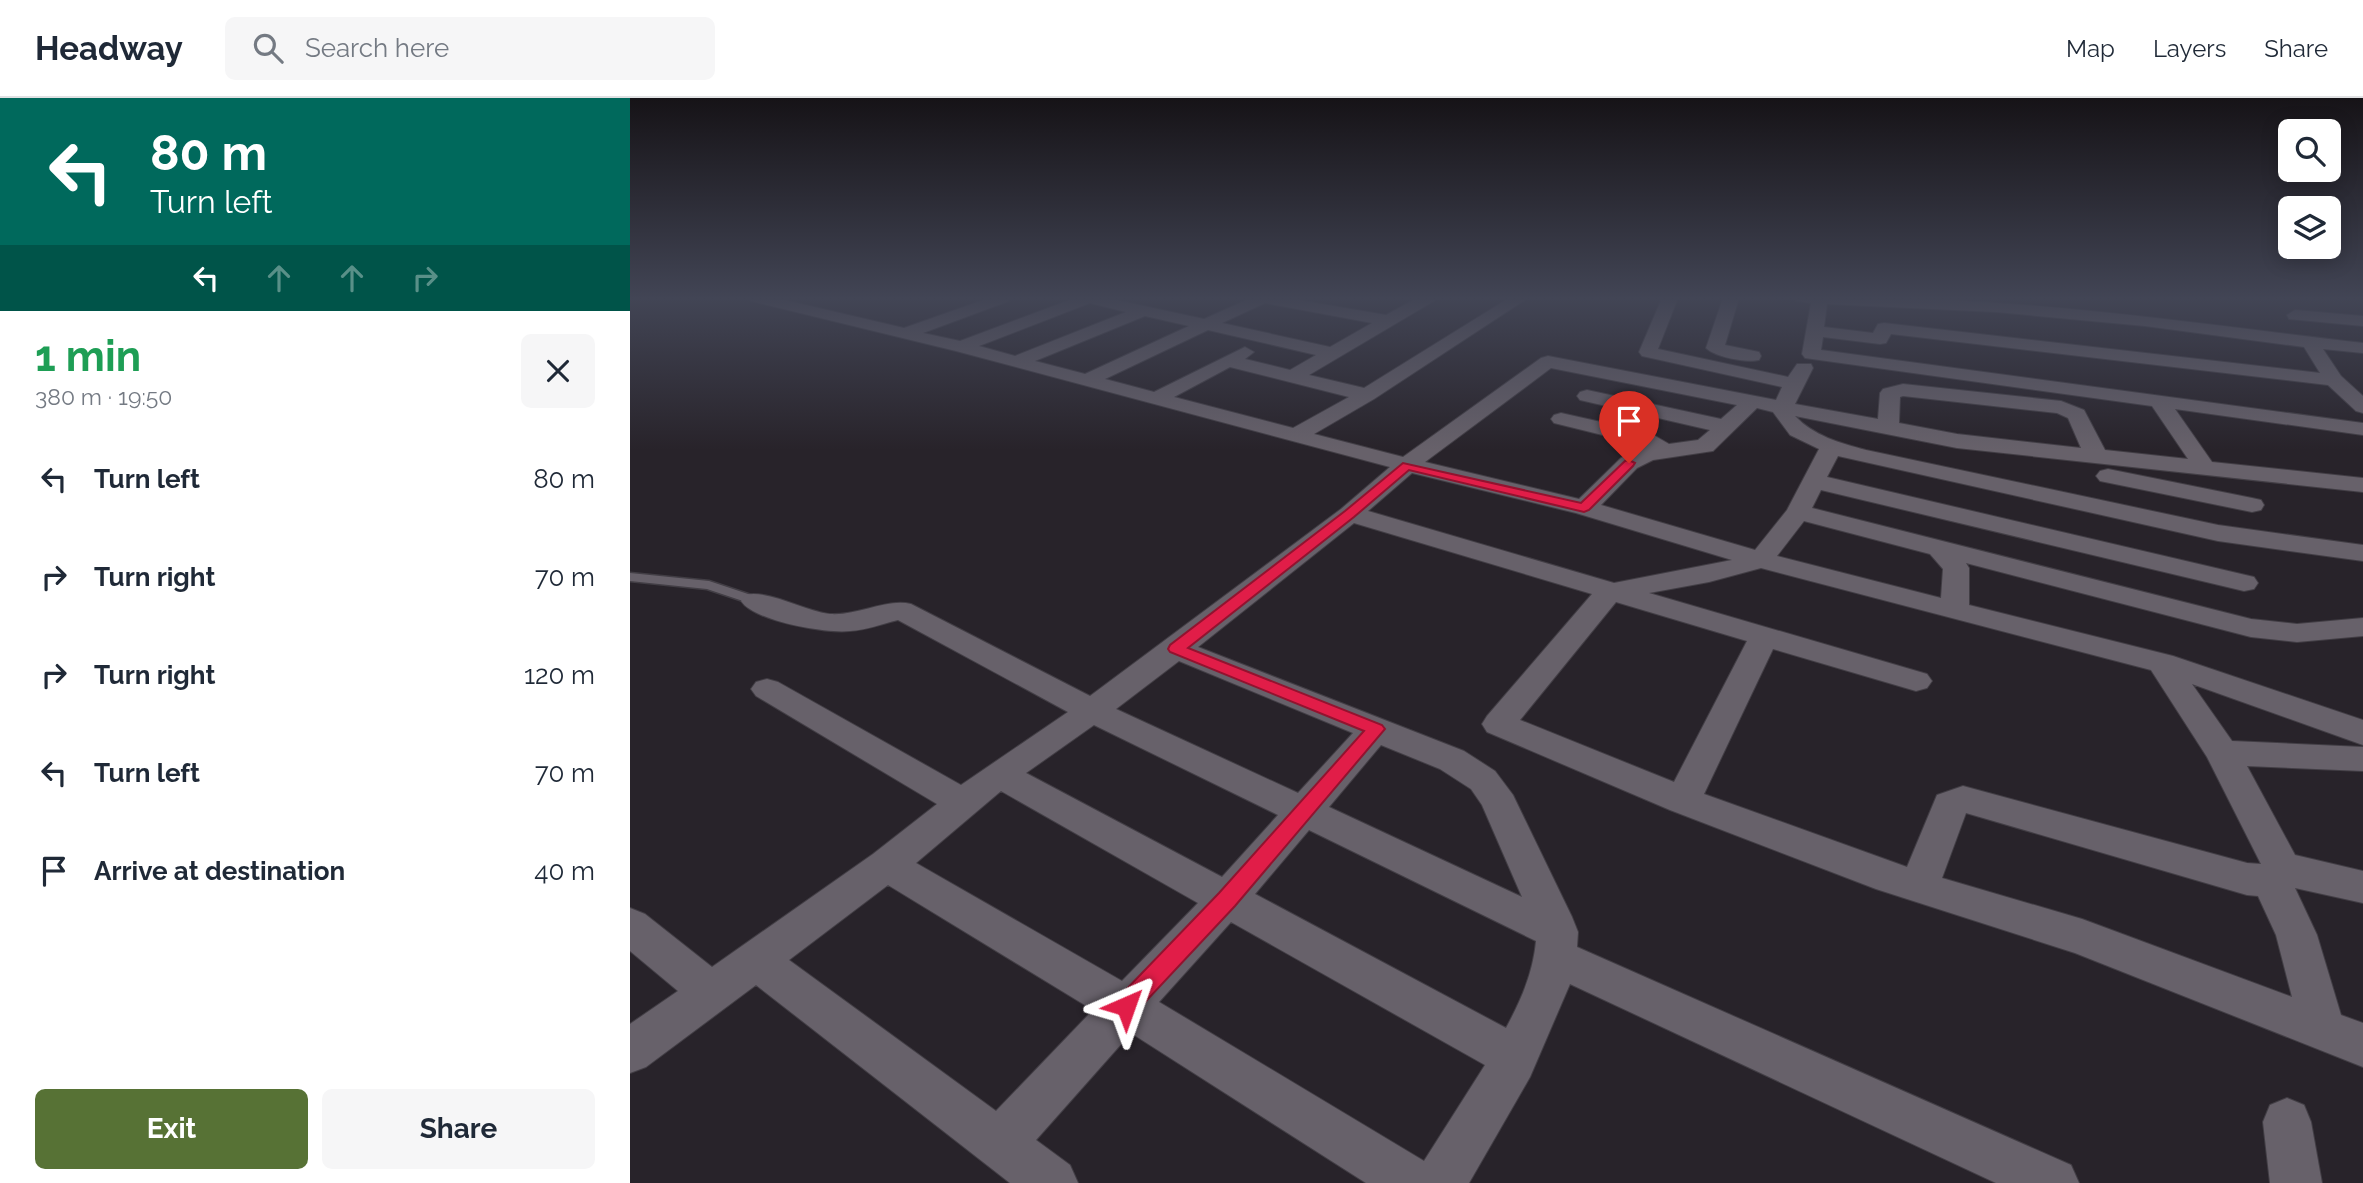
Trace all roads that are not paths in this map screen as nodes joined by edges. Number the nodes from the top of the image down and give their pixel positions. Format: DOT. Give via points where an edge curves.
graph roads {
  1 [pos="967,349"];
  2 [pos="1049,349"];
  3 [pos="1154,349"];
  4 [pos="1252,349"];
  5 [pos="1312,349"];
  6 [pos="1339,349"];
  7 [pos="1440,349"];
  8 [pos="1649,349"];
  9 [pos="1717,349"];
  10 [pos="1809,349"];
  11 [pos="2065,349"];
  12 [pos="2314,349"];
  13 [pos="1331,353"];
  14 [pos="1228,361"];
  15 [pos="1015,362"];
  16 [pos="1292,377"];
  17 [pos="1798,379"];
  18 [pos="1087,380"];
  19 [pos="2334,380"];
  20 [pos="1367,395"];
  21 [pos="1587,396"];
  22 [pos="1156,399"];
  23 [pos="2360,401"];
  24 [pos="1752,402"];
  25 [pos="2159,402"];
  26 [pos="1561,419"];
  27 [pos="1727,427"];
  28 [pos="1888,429"];
  29 [pos="2363,429"];
  30 [pos="1297,435"];
  31 [pos="1996,446"];
  32 [pos="1831,447"];
  33 [pos="1664,451"];
  34 [pos="2097,458"];
  35 [pos="1407,465"];
  36 [pos="2206,469"];
  37 [pos="1814,481"];
  38 [pos="2363,485"];
  39 [pos="2252,505"];
  40 [pos="1584,508"];
  41 [pos="1798,512"];
  42 [pos="1350,514"];
  43 [pos="1939,548"];
  44 [pos="2363,553"];
  45 [pos="1761,560"];
  46 [pos="630,577"];
  47 [pos="2244,583"];
  48 [pos="1609,592"];
  49 [pos="755,601"];
  50 [pos="1955,610"];
  51 [pos="2363,627"];
  52 [pos="1765,635"];
  53 [pos="1176,649"];
  54 [pos="2162,663"];
  55 [pos="1916,681"];
  56 [pos="766,690"];
  57 [pos="1092,711"];
  58 [pos="1376,729"];
  59 [pos="2363,733"];
  60 [pos="2222,753"];
  61 [pos="2363,759"];
  62 [pos="999,775"];
  63 [pos="1683,800"];
  64 [pos="961,803"];
  65 [pos="1306,811"];
  66 [pos="887,865"];
  67 [pos="2277,874"];
  68 [pos="1919,887"];
  69 [pos="2363,887"];
  70 [pos="1227,899"];
  71 [pos="630,926"];
  72 [pos="1557,945"];
  73 [pos="756,960"];
  74 [pos="711,992"];
  75 [pos="1126,1006"];
  76 [pos="2322,1029"];
  77 [pos="2363,1045"];
  78 [pos="630,1051"];
  79 [pos="1515,1057"];
  80 [pos="2287,1122"];
  81 [pos="999,1143"];
  82 [pos="1052,1183"];
  83 [pos="1413,1183"];
  84 [pos="1440,1183"];
  85 [pos="2053,1183"];
  86 [pos="2296,1183"];
  1 -- 15 [label="street"];
  2 -- 15 [label="street"];
  3 -- 18 [label="street"];
  4 -- 14 [label="street"];
  5 -- 13 [label="street"];
  6 -- 13 [label="street"];
  7 -- 20 [label="street"];
  8 -- 17 [label="street" via="1648,352"];
  9 -- 17 [label="street"];
  10 -- 17 [label="street"];
  11 -- 19 [label="street"];
  12 -- 19 [label="street"];
  13 -- 16 [label="street"];
  14 -- 16 [label="street"];
  14 -- 22 [label="street"];
  15 -- 18 [label="street"];
  16 -- 20 [label="street"];
  17 -- 24 [label="street"];
  17 -- 25 [label="street"];
  17 -- 28 [label="street"];
  17 -- 32 [label="street" via="1783,414 1793,426"];
  18 -- 22 [label="street"];
  19 -- 23 [label="street"];
  20 -- 30 [label="street"];
  21 -- 27 [label="street"];
  22 -- 30 [label="street"];
  24 -- 27 [label="street"];
  24 -- 35 [label="street" via="1548,362"];
  25 -- 29 [label="street"];
  25 -- 36 [label="street"];
  26 -- 33 [label="street" via="1642,438"];
  27 -- 33 [label="street" via="1706,446"];
  28 -- 31 [label="street"];
  28 -- 34 [label="street" via="1888,398 1896,391 2061,407 2077,414"];
  30 -- 35 [label="street"];
  31 -- 34 [label="street"];
  31 -- 39 [label="street" via="2042,461"];
  32 -- 37 [label="street"];
  32 -- 44 [label="street" via="2218,533"];
  33 -- 40 [label="street" via="1629,463"];
  34 -- 36 [label="street"];
  35 -- 40 [label="street"];
  35 -- 42 [label="street"];
  36 -- 38 [label="street"];
  37 -- 41 [label="street"];
  37 -- 47 [label="street"];
  40 -- 45 [label="street"];
  41 -- 43 [label="street"];
  41 -- 45 [label="street"];
  42 -- 48 [label="street"];
  42 -- 53 [label="street"];
  43 -- 50 [label="street" via="1955,568"];
  43 -- 51 [label="street" via="2251,628 2297,633"];
  45 -- 48 [label="street"];
  45 -- 50 [label="street"];
  46 -- 49 [label="lane" via="709,585"];
  48 -- 52 [label="street"];
  48 -- 63 [label="street" via="1499,724"];
  49 -- 57 [label="street" via="818,621 849,623 901,610"];
  50 -- 54 [label="street"];
  52 -- 55 [label="street"];
  52 -- 63 [label="street"];
  53 -- 57 [label="street"];
  53 -- 58 [label="street"];
  54 -- 59 [label="street"];
  54 -- 60 [label="street"];
  56 -- 64 [label="street"];
  57 -- 62 [label="street"];
  57 -- 65 [label="street"];
  58 -- 65 [label="street"];
  58 -- 72 [label="street" via="1452,760 1484,780 1504,816"];
  60 -- 61 [label="street"];
  60 -- 67 [label="street"];
  62 -- 64 [label="street"];
  62 -- 70 [label="street"];
  63 -- 68 [label="street"];
  64 -- 66 [label="street"];
  65 -- 70 [label="street"];
  65 -- 72 [label="street"];
  66 -- 73 [label="street"];
  66 -- 75 [label="street"];
  67 -- 68 [label="street" via="2247,879 1963,799 1950,805"];
  67 -- 69 [label="street"];
  67 -- 76 [label="street"];
  68 -- 76 [label="street" via="2082,937"];
  70 -- 75 [label="street"];
  70 -- 79 [label="street"];
  71 -- 74 [label="street"];
  72 -- 79 [label="street" via="1552,980"];
  72 -- 85 [label="street"];
  73 -- 74 [label="street"];
  73 -- 81 [label="street"];
  74 -- 78 [label="street"];
  75 -- 81 [label="street"];
  75 -- 83 [label="street"];
  76 -- 77 [label="street"];
  79 -- 84 [label="street"];
  80 -- 86 [label="street"];
  81 -- 82 [label="street"];
}
